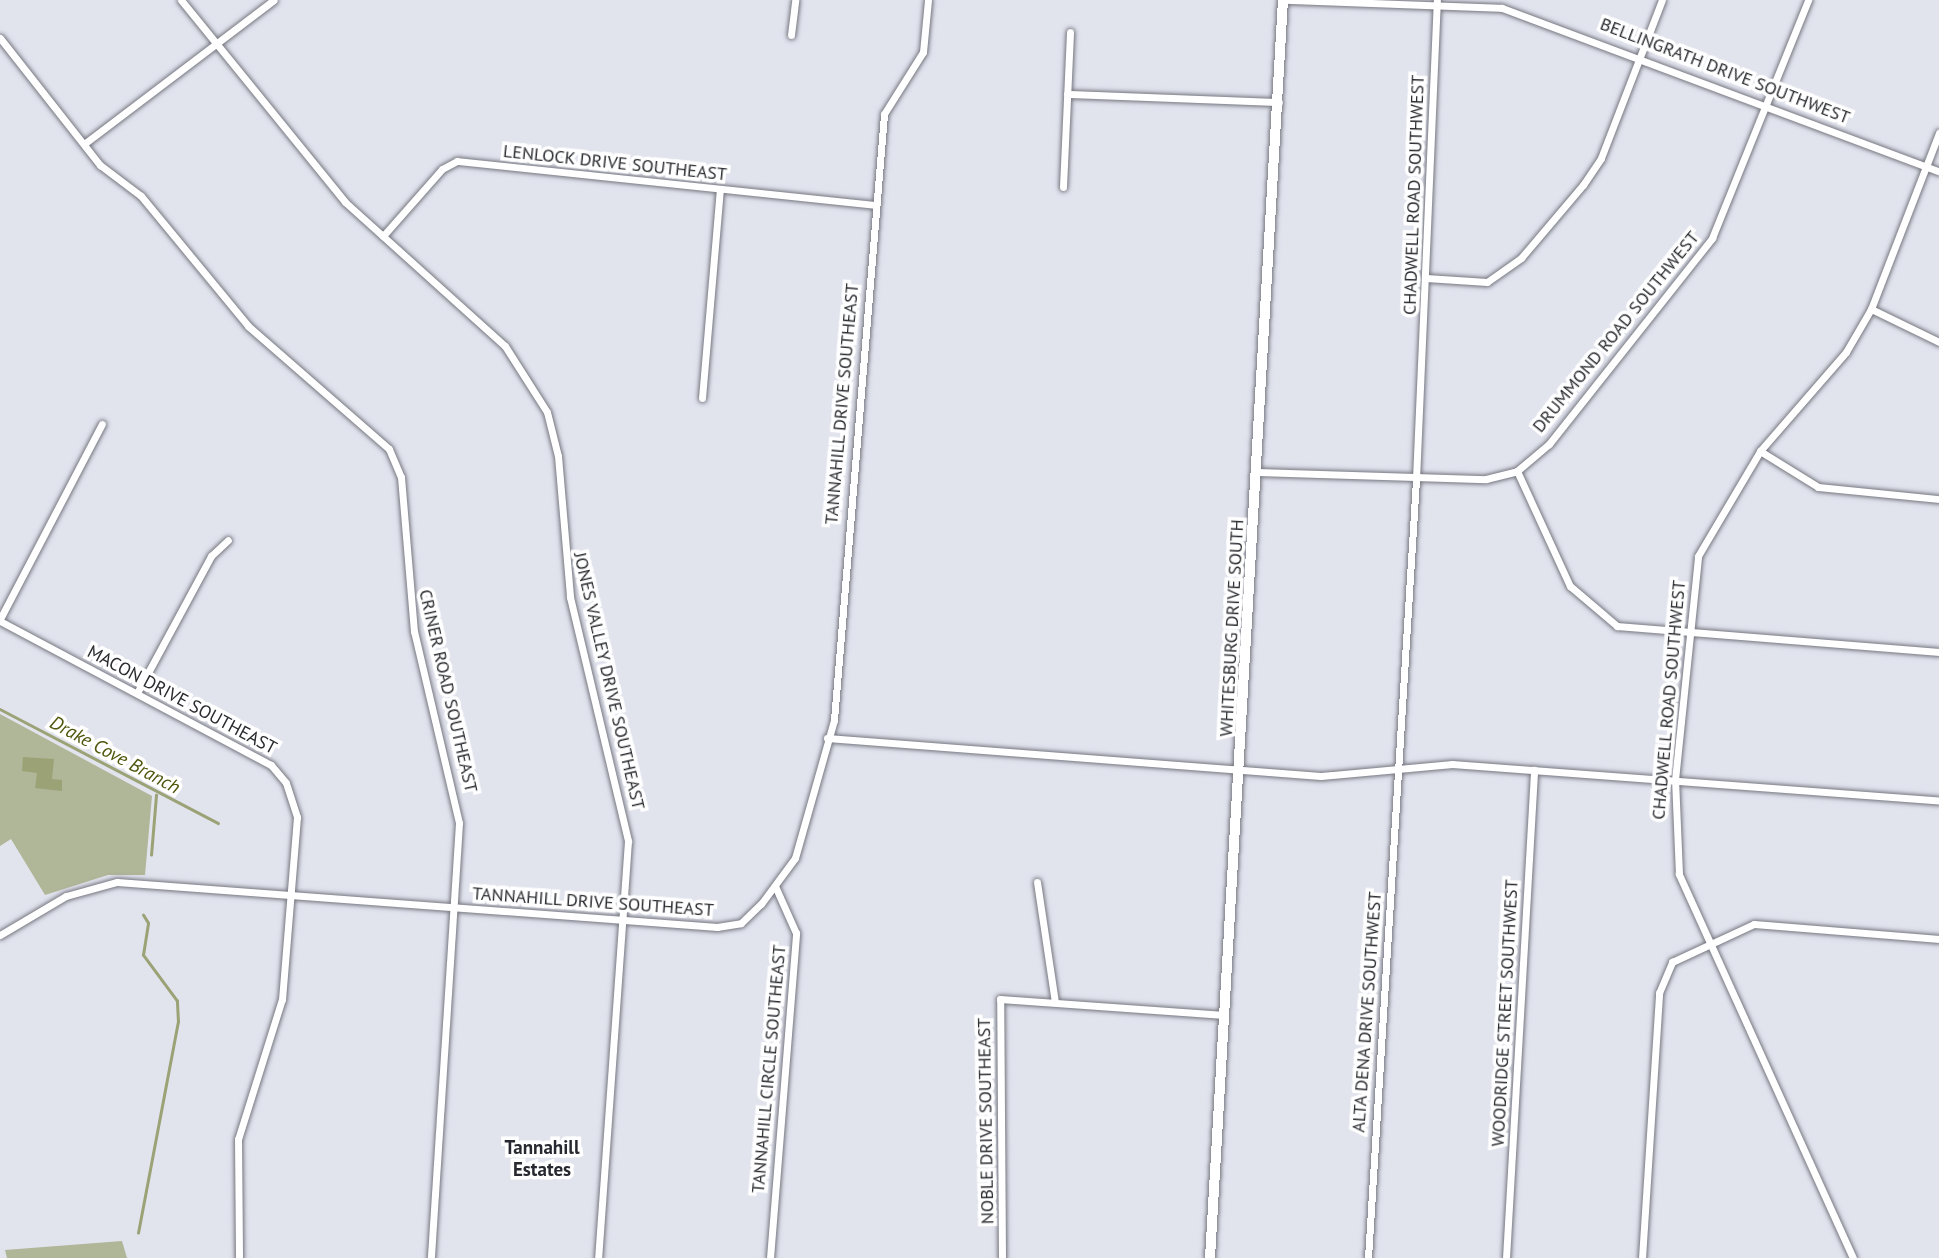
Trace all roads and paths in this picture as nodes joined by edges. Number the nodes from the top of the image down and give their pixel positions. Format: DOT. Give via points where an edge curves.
graph roads {
  1 [pos="181,0"];
  2 [pos="274,0"];
  3 [pos="795,0"];
  4 [pos="928,0"];
  5 [pos="1286,0"];
  6 [pos="1662,0"];
  7 [pos="1808,0"];
  8 [pos="1437,2"];
  9 [pos="1070,32"];
  10 [pos="791,34"];
  11 [pos="0,38"];
  12 [pos="216,44"];
  13 [pos="1641,57"];
  14 [pos="1067,94"];
  15 [pos="1279,102"];
  16 [pos="1769,105"];
  17 [pos="1939,133"];
  18 [pos="84,144"];
  19 [pos="1927,165"];
  20 [pos="1939,171"];
  21 [pos="1063,187"];
  22 [pos="720,190"];
  23 [pos="876,205"];
  24 [pos="383,236"];
  25 [pos="1426,278"];
  26 [pos="1871,309"];
  27 [pos="1939,342"];
  28 [pos="702,398"];
  29 [pos="102,424"];
  30 [pos="1760,452"];
  31 [pos="1517,471"];
  32 [pos="1257,472"];
  33 [pos="1416,480"];
  34 [pos="1939,499"];
  35 [pos="228,540"];
  36 [pos="0,620"];
  37 [pos="1688,632"];
  38 [pos="1939,652"];
  39 [pos="137,693"];
  40 [pos="827,738"];
  41 [pos="1399,769"];
  42 [pos="1239,770"];
  43 [pos="1534,770"];
  44 [pos="1675,780"];
  45 [pos="1939,801"];
  46 [pos="1037,882"];
  47 [pos="775,886"];
  48 [pos="292,894"];
  49 [pos="454,908"];
  50 [pos="621,921"];
  51 [pos="0,935"];
  52 [pos="1939,939"];
  53 [pos="1708,941"];
  54 [pos="1055,1002"];
  55 [pos="1224,1016"];
  56 [pos="239,1258"];
  57 [pos="431,1258"];
  58 [pos="598,1258"];
  59 [pos="770,1258"];
  60 [pos="1002,1258"];
  61 [pos="1210,1258"];
  62 [pos="1368,1258"];
  63 [pos="1506,1258"];
  64 [pos="1642,1258"];
  65 [pos="1853,1258"];
  1 -- 12 [label="street, JONES VALLEY DRIVE SOUTHEAST"];
  2 -- 12 [label="street"];
  3 -- 10 [label="street"];
  4 -- 23 [label="street, TANNAHILL DRIVE SOUTHEAST" via="923,52 884,114"];
  5 -- 8 [label="street, BELLINGRATH DRIVE SOUTHWEST"];
  5 -- 15 [label="main road, WHITESBURG DRIVE SOUTH"];
  6 -- 13 [label="street"];
  7 -- 16 [label="street, DRUMMOND ROAD SOUTHWEST"];
  8 -- 13 [label="street, BELLINGRATH DRIVE SOUTHWEST" via="1502,8"];
  8 -- 25 [label="street, CHADWELL ROAD SOUTHWEST"];
  9 -- 14 [label="street"];
  11 -- 18 [label="street, CRINER ROAD SOUTHEAST"];
  12 -- 18 [label="street"];
  12 -- 24 [label="street, JONES VALLEY DRIVE SOUTHEAST" via="345,202"];
  13 -- 16 [label="street, BELLINGRATH DRIVE SOUTHWEST"];
  13 -- 25 [label="street" via="1601,158 1521,258 1487,282"];
  14 -- 15 [label="street"];
  14 -- 21 [label="street"];
  15 -- 32 [label="main road, WHITESBURG DRIVE SOUTH"];
  16 -- 19 [label="street, BELLINGRATH DRIVE SOUTHWEST"];
  16 -- 31 [label="street, DRUMMOND ROAD SOUTHWEST" via="1712,238 1549,444"];
  17 -- 19 [label="street, CHADWELL ROAD SOUTHWEST"];
  18 -- 49 [label="street, CRINER ROAD SOUTHEAST" via="141,196 248,326 389,449 401,477 414,631 456,794"];
  19 -- 20 [label="street, BELLINGRATH DRIVE SOUTHWEST"];
  19 -- 26 [label="street, CHADWELL ROAD SOUTHWEST"];
  22 -- 23 [label="street, LENLOCK DRIVE SOUTHEAST"];
  22 -- 24 [label="street, LENLOCK DRIVE SOUTHEAST" via="457,161 442,169"];
  22 -- 28 [label="street"];
  23 -- 40 [label="street, TANNAHILL DRIVE SOUTHEAST" via="834,720"];
  24 -- 50 [label="street, JONES VALLEY DRIVE SOUTHEAST" via="505,346 547,412 558,456 570,597 628,841"];
  25 -- 33 [label="street, CHADWELL ROAD SOUTHWEST"];
  26 -- 27 [label="street"];
  26 -- 30 [label="street, CHADWELL ROAD SOUTHWEST" via="1846,352"];
  29 -- 36 [label="street"];
  30 -- 34 [label="street" via="1818,487"];
  30 -- 37 [label="street, CHADWELL ROAD SOUTHWEST" via="1698,556"];
  31 -- 33 [label="street, DRUMMOND ROAD SOUTHWEST" via="1486,479"];
  31 -- 37 [label="street" via="1570,586 1591,608 1617,626"];
  32 -- 33 [label="street, DRUMMOND ROAD SOUTHWEST"];
  32 -- 42 [label="main road, WHITESBURG DRIVE SOUTH"];
  33 -- 41 [label="street, CHADWELL ROAD SOUTHWEST"];
  35 -- 39 [label="street" via="211,556"];
  36 -- 39 [label="street, MACON DRIVE SOUTHEAST"];
  37 -- 38 [label="street"];
  37 -- 44 [label="street, CHADWELL ROAD SOUTHWEST"];
  39 -- 48 [label="street, MACON DRIVE SOUTHEAST" via="279,774 297,817"];
  40 -- 42 [label="street"];
  40 -- 47 [label="street, TANNAHILL DRIVE SOUTHEAST" via="795,858"];
  41 -- 42 [label="street" via="1333,776"];
  41 -- 43 [label="street" via="1452,764"];
  41 -- 62 [label="street, ALTA DENA DRIVE SOUTHWEST"];
  42 -- 55 [label="main road, WHITESBURG DRIVE SOUTH"];
  43 -- 44 [label="street"];
  43 -- 63 [label="street, WOODRIDGE STREET SOUTHWEST"];
  44 -- 45 [label="street"];
  44 -- 53 [label="street, CHADWELL ROAD SOUTHWEST" via="1674,850"];
  46 -- 54 [label="street"];
  47 -- 50 [label="street, TANNAHILL DRIVE SOUTHEAST" via="741,923 717,927"];
  47 -- 59 [label="street, TANNAHILL CIRCLE SOUTHEAST" via="796,933"];
  48 -- 49 [label="street, TANNAHILL DRIVE SOUTHEAST"];
  48 -- 51 [label="street, TANNAHILL DRIVE SOUTHEAST" via="117,882 66,896"];
  48 -- 56 [label="street, MACON DRIVE SOUTHEAST" via="282,999 238,1139"];
  49 -- 50 [label="street, TANNAHILL DRIVE SOUTHEAST"];
  49 -- 57 [label="street, CRINER ROAD SOUTHEAST"];
  50 -- 58 [label="street, JONES VALLEY DRIVE SOUTHEAST"];
  52 -- 53 [label="street" via="1754,924"];
  53 -- 64 [label="street" via="1672,962 1659,993"];
  53 -- 65 [label="street, CHADWELL ROAD SOUTHWEST"];
  54 -- 55 [label="street, NOBLE DRIVE SOUTHEAST"];
  54 -- 60 [label="street, NOBLE DRIVE SOUTHEAST" via="1000,999"];
  55 -- 61 [label="main road, WHITESBURG DRIVE SOUTH"];
}
